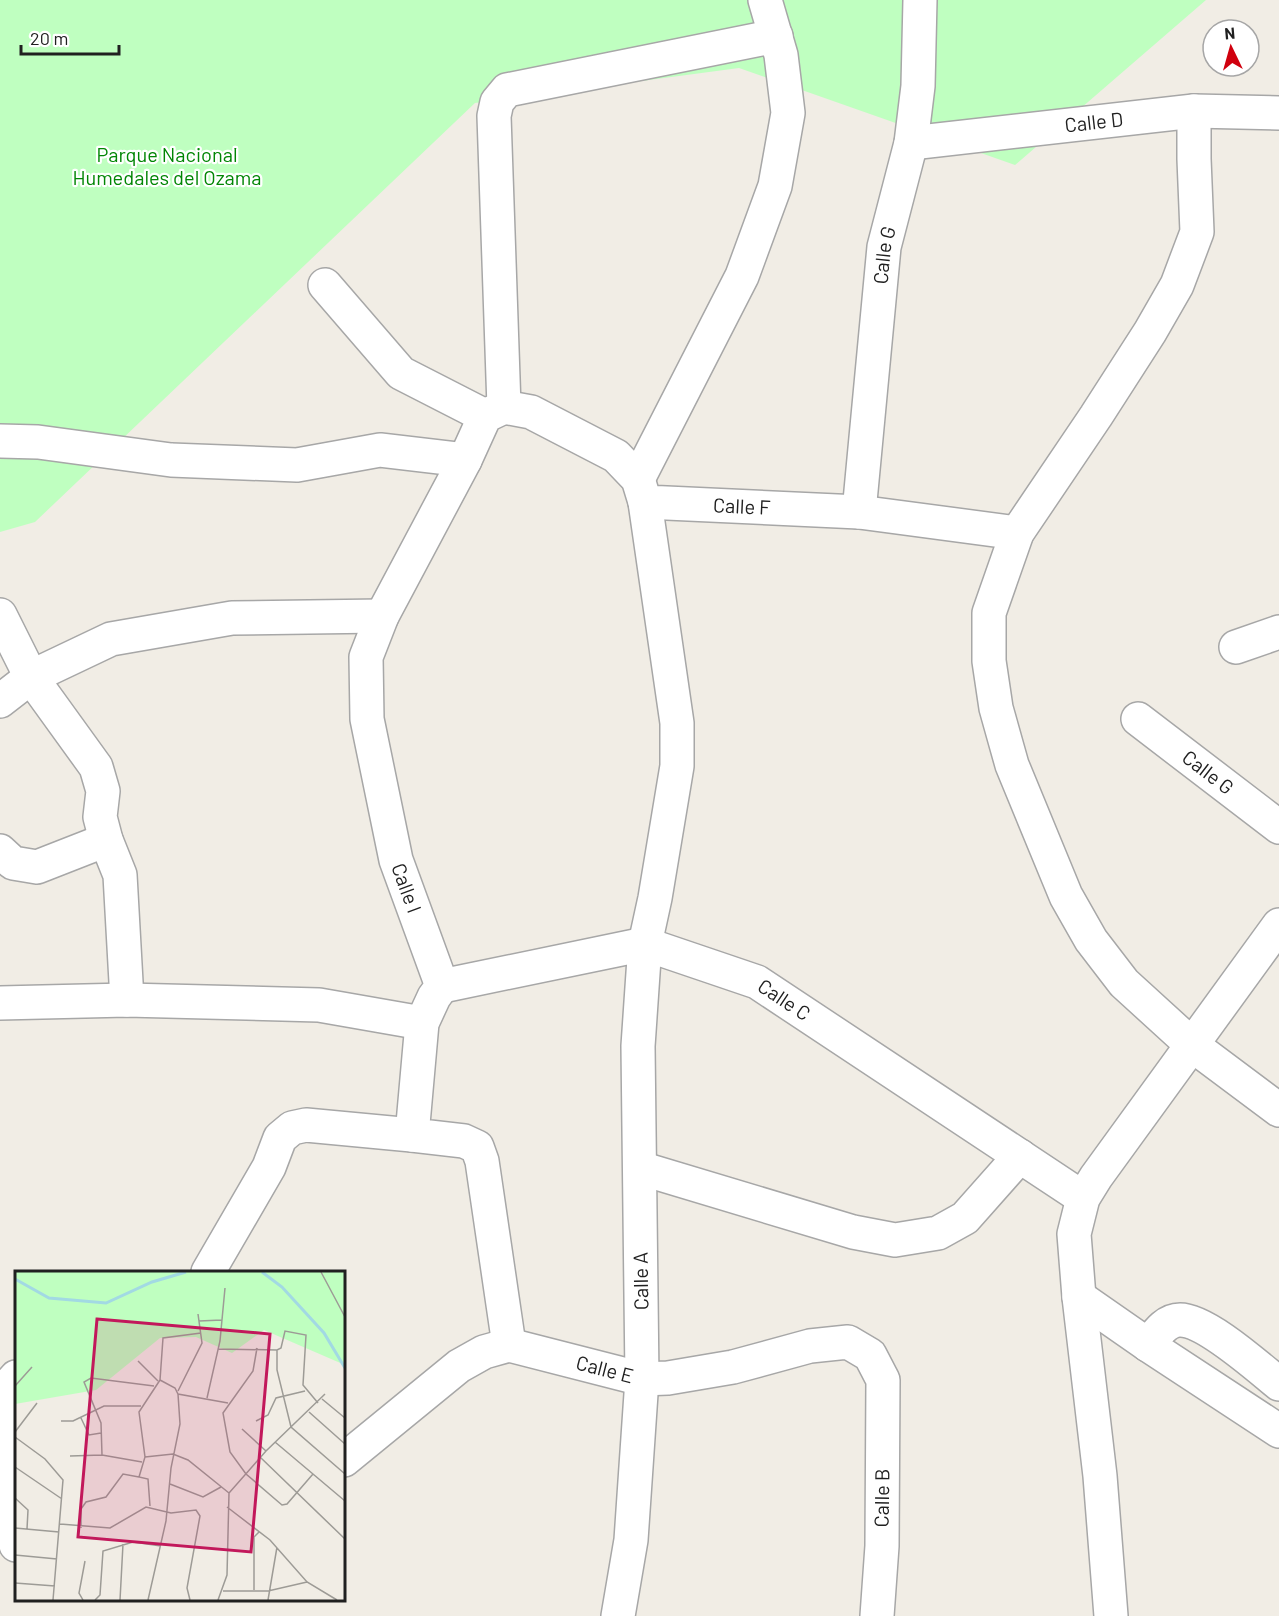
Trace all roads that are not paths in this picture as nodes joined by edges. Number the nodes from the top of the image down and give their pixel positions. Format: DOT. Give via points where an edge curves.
graph roads {
  1 [pos="765,0"];
  2 [pos="920,0"];
  3 [pos="776,36"];
  4 [pos="1194,111"];
  5 [pos="1279,113"];
  6 [pos="911,143"];
  7 [pos="325,285"];
  8 [pos="494,411"];
  9 [pos="0,441"];
  10 [pos="465,460"];
  11 [pos="642,491"];
  12 [pos="859,512"];
  13 [pos="1017,533"];
  14 [pos="0,615"];
  15 [pos="382,616"];
  16 [pos="1279,632"];
  17 [pos="1236,646"];
  18 [pos="31,677"];
  19 [pos="0,701"];
  20 [pos="1138,719"];
  21 [pos="1279,827"];
  22 [pos="106,840"];
  23 [pos="0,851"];
  24 [pos="1279,925"];
  25 [pos="645,944"];
  26 [pos="442,986"];
  27 [pos="127,1000"];
  28 [pos="0,1003"];
  29 [pos="422,1023"];
  30 [pos="1192,1045"];
  31 [pos="1279,1110"];
  32 [pos="412,1135"];
  33 [pos="1020,1156"];
  34 [pos="640,1168"];
  35 [pos="1083,1198"];
  36 [pos="209,1271"];
  37 [pos="1079,1296"];
  38 [pos="509,1345"];
  39 [pos="1148,1345"];
  40 [pos="15,1378"];
  41 [pos="642,1378"];
  42 [pos="884,1380"];
  43 [pos="1279,1384"];
  44 [pos="1279,1431"];
  45 [pos="345,1459"];
  46 [pos="15,1536"];
  47 [pos="618,1616"];
  48 [pos="877,1616"];
  49 [pos="1111,1616"];
  1 -- 3 [label="street"];
  2 -- 6 [label="street, Calle G" via="918,86"];
  3 -- 8 [label="street" via="507,90 497,102"];
  3 -- 11 [label="street" via="782,55 788,113 775,186 742,276"];
  4 -- 5 [label="street, Calle D"];
  4 -- 6 [label="street, Calle D"];
  4 -- 13 [label="street" via="1197,232 1177,285"];
  6 -- 12 [label="street, Calle G" via="884,247"];
  7 -- 8 [label="street" via="401,373"];
  8 -- 10 [label="street, Calle I"];
  8 -- 11 [label="street" via="531,412 616,456"];
  9 -- 10 [label="street" via="38,442 171,460 297,465 380,450"];
  10 -- 15 [label="street, Calle I"];
  11 -- 12 [label="street, Calle F"];
  11 -- 25 [label="street, Calle A" via="677,723 676,766"];
  12 -- 13 [label="street, Calle F"];
  13 -- 30 [label="street" via="989,613 989,661 996,708 1012,765 1066,896 1091,940 1124,983"];
  14 -- 18 [label="street"];
  15 -- 18 [label="street" via="232,618 122,637"];
  15 -- 26 [label="street, Calle I" via="366,657 367,719 396,860"];
  16 -- 17 [label="street"];
  18 -- 19 [label="street"];
  18 -- 22 [label="street" via="96,767 103,791 100,817"];
  20 -- 21 [label="street, Calle G"];
  22 -- 23 [label="street" via="37,867 13,863"];
  22 -- 27 [label="street" via="120,874"];
  24 -- 30 [label="street"];
  25 -- 26 [label="street"];
  25 -- 33 [label="street, Calle C" via="757,982"];
  25 -- 34 [label="street, Calle A" via="638,1046"];
  26 -- 29 [label="street"];
  27 -- 28 [label="street"];
  27 -- 29 [label="street" via="319,1005"];
  29 -- 32 [label="street"];
  30 -- 31 [label="street"];
  30 -- 35 [label="street"];
  32 -- 36 [label="street" via="306,1125 292,1128 280,1138 269,1167"];
  32 -- 38 [label="street" via="464,1141 477,1147"];
  33 -- 34 [label="street" via="965,1218 938,1233 895,1240 853,1232"];
  33 -- 35 [label="street, Calle C"];
  34 -- 41 [label="street, Calle A"];
  35 -- 37 [label="street" via="1074,1234"];
  37 -- 39 [label="street"];
  37 -- 49 [label="street"];
  38 -- 41 [label="street, Calle E"];
  38 -- 45 [label="street" via="484,1352 459,1366"];
  39 -- 43 [label="street" via="1165,1325 1180,1320 1195,1324 1209,1330"];
  39 -- 44 [label="street"];
  40 -- 46 [label="street" via="9,1385 4,1410"];
  41 -- 42 [label="street, Calle E" via="668,1378 733,1367 810,1346 848,1342 870,1355"];
  41 -- 47 [label="street, Calle A" via="631,1540"];
  42 -- 48 [label="street, Calle B"];
}
